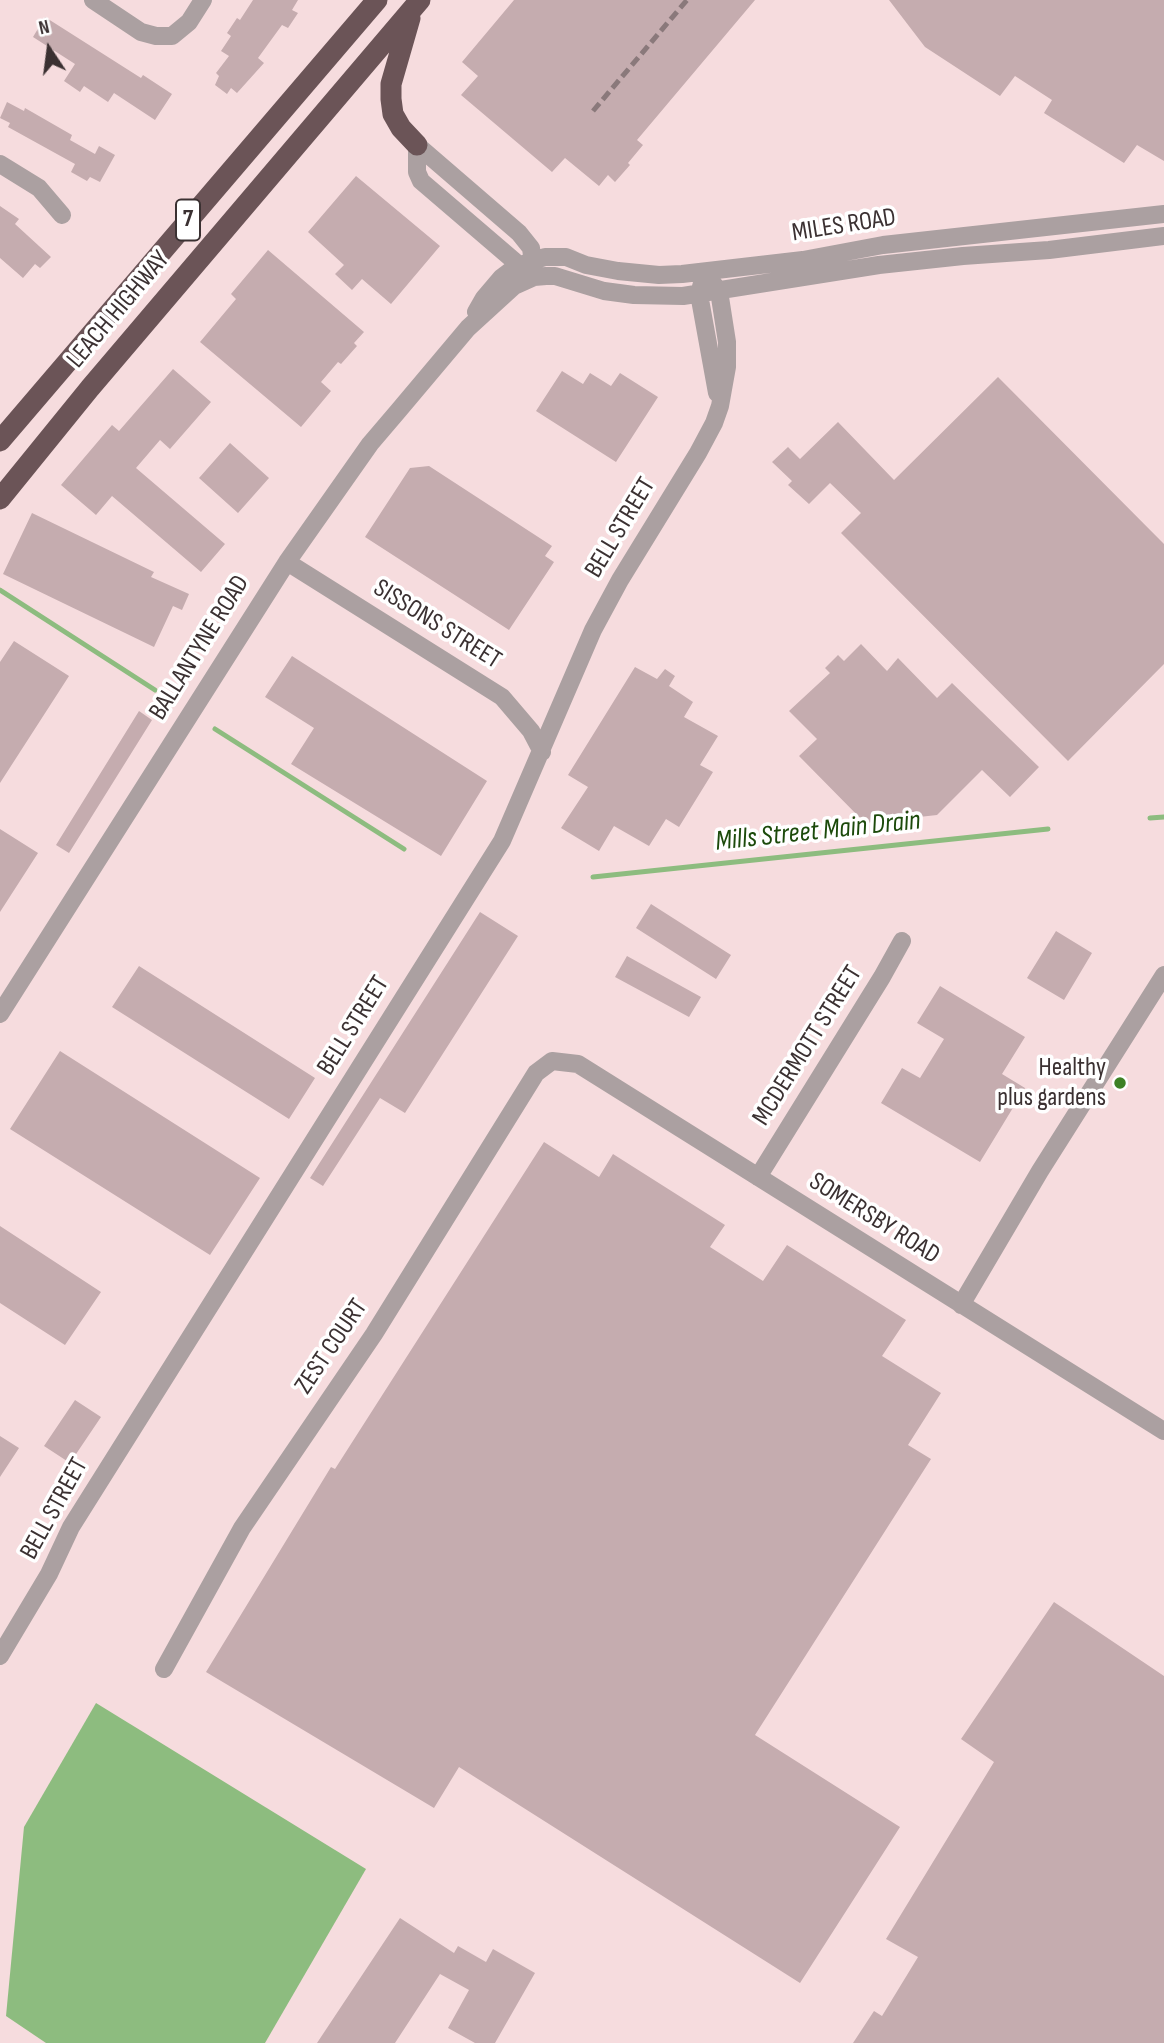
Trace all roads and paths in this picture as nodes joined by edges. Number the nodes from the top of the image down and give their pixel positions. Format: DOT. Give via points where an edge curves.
graph roads {
  1 [pos="93,0"];
  2 [pos="203,0"];
  3 [pos="377,0"];
  4 [pos="416,5"];
  5 [pos="417,145"];
  6 [pos="0,164"];
  7 [pos="1164,214"];
  8 [pos="62,215"];
  9 [pos="1164,236"];
  10 [pos="527,242"];
  11 [pos="498,246"];
  12 [pos="556,256"];
  13 [pos="528,267"];
  14 [pos="704,272"];
  15 [pos="501,278"];
  16 [pos="719,291"];
  17 [pos="699,294"];
  18 [pos="468,328"];
  19 [pos="720,406"];
  20 [pos="0,441"];
  21 [pos="0,499"];
  22 [pos="287,562"];
  23 [pos="542,751"];
  24 [pos="902,941"];
  25 [pos="1164,975"];
  26 [pos="0,1014"];
  27 [pos="552,1062"];
  28 [pos="758,1177"];
  29 [pos="961,1305"];
  30 [pos="1164,1432"];
  31 [pos="0,1656"];
  32 [pos="164,1669"];
  1 -- 2 [label="street" via="141,32 156,36 172,36 189,22"];
  3 -- 20 [label="highway, LEACH HIGHWAY / 7"];
  4 -- 5 [label="highway" via="391,84 391,99 393,114"];
  4 -- 21 [label="highway, LEACH HIGHWAY / 7"];
  5 -- 10 [label="street"];
  5 -- 11 [label="street" via="421,181"];
  6 -- 8 [label="street" via="39,188"];
  7 -- 14 [label="street, MILES ROAD" via="883,245"];
  9 -- 16 [label="street, MILES ROAD" via="879,265"];
  10 -- 12 [label="street"];
  10 -- 13 [label="street"];
  11 -- 13 [label="street"];
  11 -- 15 [label="street" via="505,262"];
  12 -- 13 [label="street, MILES ROAD"];
  12 -- 14 [label="street, MILES ROAD" via="639,274"];
  13 -- 15 [label="street, BALLANTYNE ROAD"];
  13 -- 17 [label="street, MILES ROAD" via="604,291"];
  13 -- 18 [label="street, BALLANTYNE ROAD"];
  14 -- 16 [label="street"];
  14 -- 17 [label="street"];
  15 -- 18 [label="street, BALLANTYNE ROAD"];
  16 -- 17 [label="street, MILES ROAD"];
  16 -- 19 [label="street, BELL STREET" via="727,354"];
  17 -- 19 [label="street"];
  18 -- 22 [label="street, BALLANTYNE ROAD" via="370,444"];
  19 -- 23 [label="street, BELL STREET" via="698,453 593,630"];
  22 -- 23 [label="street, SISSONS STREET" via="502,697"];
  22 -- 26 [label="street, BALLANTYNE ROAD"];
  23 -- 31 [label="street, BELL STREET" via="502,841 71,1527"];
  24 -- 28 [label="street, MCDERMOTT STREET"];
  25 -- 29 [label="street"];
  27 -- 28 [label="street, SOMERSBY ROAD" via="578,1065"];
  27 -- 32 [label="street, ZEST COURT" via="536,1073 373,1334 242,1528"];
  28 -- 29 [label="street, SOMERSBY ROAD"];
  29 -- 30 [label="street, SOMERSBY ROAD"];
}
